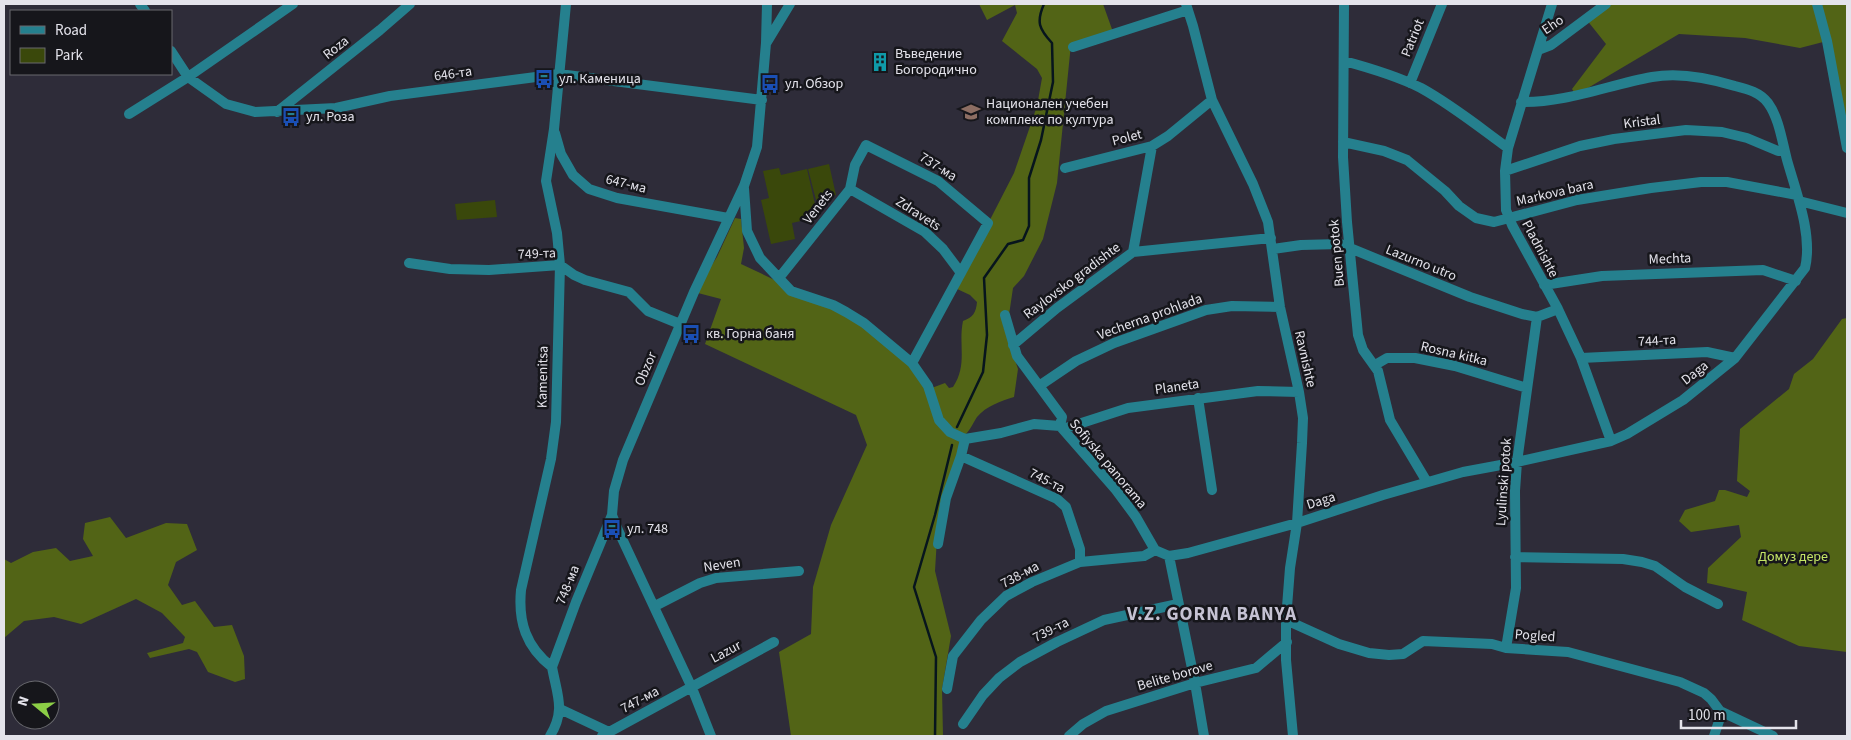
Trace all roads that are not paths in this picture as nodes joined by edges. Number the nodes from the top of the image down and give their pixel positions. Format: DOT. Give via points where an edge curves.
graph roads {
  1 [pos="293,4"];
  2 [pos="410,4"];
  3 [pos="566,4"];
  4 [pos="763,4"];
  5 [pos="790,4"];
  6 [pos="1344,4"];
  7 [pos="1442,4"];
  8 [pos="1552,4"];
  9 [pos="1606,4"];
  10 [pos="1817,4"];
  11 [pos="1187,7"];
  12 [pos="766,43"];
  13 [pos="1073,47"];
  14 [pos="1538,50"];
  15 [pos="172,52"];
  16 [pos="1344,60"];
  17 [pos="559,74"];
  18 [pos="188,76"];
  19 [pos="1410,83"];
  20 [pos="762,100"];
  21 [pos="1212,100"];
  22 [pos="1521,102"];
  23 [pos="277,112"];
  24 [pos="129,114"];
  25 [pos="554,129"];
  26 [pos="1343,142"];
  27 [pos="866,145"];
  28 [pos="1152,146"];
  29 [pos="1508,148"];
  30 [pos="1847,148"];
  31 [pos="1784,151"];
  32 [pos="1065,168"];
  33 [pos="1504,171"];
  34 [pos="744,186"];
  35 [pos="850,189"];
  36 [pos="1798,198"];
  37 [pos="1847,213"];
  38 [pos="728,218"];
  39 [pos="1509,218"];
  40 [pos="1271,238"];
  41 [pos="1350,247"];
  42 [pos="1273,249"];
  43 [pos="1134,252"];
  44 [pos="409,262"];
  45 [pos="560,265"];
  46 [pos="961,273"];
  47 [pos="779,278"];
  48 [pos="1796,281"];
  49 [pos="1544,286"];
  50 [pos="1280,307"];
  51 [pos="1558,309"];
  52 [pos="1005,315"];
  53 [pos="1537,317"];
  54 [pos="680,324"];
  55 [pos="1013,344"];
  56 [pos="1581,358"];
  57 [pos="1735,358"];
  58 [pos="912,363"];
  59 [pos="1375,365"];
  60 [pos="1039,386"];
  61 [pos="1527,388"];
  62 [pos="1300,392"];
  63 [pos="1198,398"];
  64 [pos="1061,428"];
  65 [pos="965,439"];
  66 [pos="1611,441"];
  67 [pos="961,456"];
  68 [pos="1517,462"];
  69 [pos="1427,482"];
  70 [pos="1212,490"];
  71 [pos="612,515"];
  72 [pos="1297,523"];
  73 [pos="938,544"];
  74 [pos="1155,550"];
  75 [pos="1168,556"];
  76 [pos="1515,558"];
  77 [pos="1080,562"];
  78 [pos="799,571"];
  79 [pos="1178,604"];
  80 [pos="1718,604"];
  81 [pos="654,606"];
  82 [pos="1286,620"];
  83 [pos="774,642"];
  84 [pos="1287,642"];
  85 [pos="1506,648"];
  86 [pos="552,667"];
  87 [pos="1195,683"];
  88 [pos="692,688"];
  89 [pos="947,688"];
  90 [pos="560,709"];
  91 [pos="1720,711"];
  92 [pos="963,724"];
  93 [pos="606,734"];
  94 [pos="550,736"];
  95 [pos="711,736"];
  96 [pos="1069,736"];
  97 [pos="1204,736"];
  98 [pos="1293,736"];
  99 [pos="1714,736"];
  100 [pos="1773,736"];
  1 -- 18 [label="street"];
  2 -- 23 [label="street, Roza"];
  3 -- 17 [label="street, Kamenitsa"];
  4 -- 12 [label="street, Obzor"];
  5 -- 12 [label="street"];
  6 -- 16 [label="street, Buen potok"];
  7 -- 19 [label="street, Patriot"];
  8 -- 14 [label="street, Pladnishte"];
  9 -- 14 [label="street, Eho"];
  10 -- 30 [label="street"];
  11 -- 13 [label="street"];
  11 -- 21 [label="street, Ravnishte"];
  12 -- 20 [label="street, Obzor"];
  14 -- 22 [label="street, Pladnishte"];
  15 -- 18 [label="street, 646-та"];
  16 -- 19 [label="street"];
  16 -- 26 [label="street, Buen potok"];
  17 -- 20 [label="street, 646-та"];
  17 -- 23 [label="street, 646-та" via="390,96 336,108"];
  17 -- 25 [label="street, Kamenitsa"];
  18 -- 23 [label="street, 646-та" via="226,104 255,112"];
  18 -- 24 [label="street"];
  19 -- 29 [label="street" via="1463,114"];
  20 -- 34 [label="street, Obzor" via="756,147"];
  21 -- 28 [label="street, Polet"];
  21 -- 40 [label="street, Ravnishte" via="1253,184"];
  22 -- 29 [label="street, Pladnishte"];
  22 -- 31 [label="street, Daga" via="1571,96 1662,75 1720,81 1754,91 1764,98 1775,116"];
  25 -- 38 [label="street, 647-ма" via="561,154 573,175 589,189 617,198"];
  25 -- 45 [label="street, Kamenitsa" via="546,180"];
  26 -- 39 [label="street, Markova bara" via="1407,160 1476,218 1494,222"];
  26 -- 41 [label="street, Buen potok"];
  27 -- 35 [label="street, Venets" via="855,165"];
  27 -- 46 [label="street, 737-ма" via="938,180 988,223"];
  28 -- 32 [label="street, Polet"];
  28 -- 43 [label="street"];
  29 -- 33 [label="street, Pladnishte"];
  31 -- 33 [label="street, Kristal" via="1722,132 1686,130 1580,146"];
  31 -- 36 [label="street, Daga"];
  33 -- 39 [label="street, Pladnishte"];
  34 -- 38 [label="street, Obzor"];
  34 -- 47 [label="street" via="747,231 760,258"];
  35 -- 46 [label="street, Zdravets" via="924,232 943,249"];
  35 -- 47 [label="street, Venets"];
  36 -- 37 [label="street, Markova bara"];
  36 -- 39 [label="street, Markova bara" via="1727,182 1701,182 1577,200"];
  36 -- 48 [label="street, Daga" via="1808,256"];
  38 -- 54 [label="street, Obzor"];
  39 -- 49 [label="street, Pladnishte"];
  40 -- 42 [label="street, Ravnishte"];
  40 -- 43 [label="street, Raylovsko gradishte"];
  41 -- 42 [label="street, Lazurno utro" via="1322,244"];
  41 -- 53 [label="street, Lazurno utro" via="1470,297"];
  41 -- 59 [label="street, Buen potok" via="1359,340"];
  42 -- 50 [label="street, Ravnishte"];
  43 -- 55 [label="street, Raylovsko gradishte"];
  44 -- 45 [label="street, 749-та" via="450,269 488,270"];
  45 -- 54 [label="street, 749-та" via="585,280 629,292 648,311"];
  45 -- 86 [label="street, Kamenitsa" via="553,450 520,606 526,636 540,658"];
  46 -- 58 [label="street"];
  47 -- 58 [label="street" via="791,291 833,305 864,323"];
  48 -- 49 [label="street, Mechta" via="1763,270 1602,276"];
  48 -- 57 [label="street, Daga"];
  49 -- 51 [label="street, Pladnishte"];
  50 -- 60 [label="street, Vecherna prohlada" via="1232,306 1206,310 1114,343 1076,361"];
  50 -- 62 [label="street, Ravnishte"];
  51 -- 53 [label="street"];
  51 -- 56 [label="street, Pladnishte"];
  52 -- 55 [label="street"];
  53 -- 61 [label="street, Lyulinski potok"];
  54 -- 71 [label="street, Obzor" via="623,460 614,491"];
  55 -- 60 [label="street" via="1017,356"];
  56 -- 57 [label="street, 744-та" via="1707,352"];
  56 -- 66 [label="street, Pladnishte"];
  57 -- 66 [label="street, Daga" via="1683,400 1648,423"];
  58 -- 65 [label="street" via="928,386 939,420 950,432"];
  59 -- 61 [label="street, Rosna kitka" via="1387,358 1415,358 1455,366"];
  59 -- 69 [label="street, Buen potok" via="1390,420"];
  60 -- 64 [label="street" via="1062,417"];
  61 -- 68 [label="street, Lyulinski potok"];
  62 -- 63 [label="street, Planeta" via="1258,391"];
  62 -- 72 [label="street, Ravnishte" via="1303,418"];
  63 -- 64 [label="street, Planeta" via="1128,408"];
  63 -- 70 [label="street"];
  64 -- 65 [label="street, Sofiyska panorama" via="1034,424"];
  64 -- 74 [label="street, Sofiyska panorama" via="1116,490"];
  65 -- 67 [label="street"];
  66 -- 68 [label="street, Daga"];
  67 -- 73 [label="street" via="946,498"];
  67 -- 77 [label="street, 745-та" via="1057,499 1066,507 1080,549"];
  68 -- 69 [label="street, Daga"];
  68 -- 76 [label="street, Lyulinski potok"];
  69 -- 72 [label="street, Daga"];
  71 -- 81 [label="street, Obzor"];
  71 -- 86 [label="street, 748-ма"];
  72 -- 75 [label="street, Daga"];
  72 -- 82 [label="street, Ravnishte"];
  74 -- 75 [label="street"];
  74 -- 77 [label="street, 738-ма" via="1144,556"];
  75 -- 79 [label="street"];
  76 -- 80 [label="street" via="1642,562 1655,566"];
  76 -- 85 [label="street, Lyulinski potok" via="1515,599"];
  77 -- 89 [label="street, 738-ма" via="1006,596 981,620 953,656"];
  78 -- 81 [label="street, Neven" via="716,578"];
  79 -- 87 [label="street"];
  79 -- 92 [label="street, 739-та" via="1104,620 1020,662 983,695"];
  81 -- 88 [label="street, Obzor"];
  82 -- 84 [label="street, Ravnishte"];
  82 -- 85 [label="street, Pogled" via="1339,644 1369,653 1403,654 1423,641 1492,644"];
  83 -- 88 [label="street, Lazur"];
  84 -- 87 [label="street, Belite borove" via="1256,668"];
  84 -- 98 [label="street, Ravnishte"];
  85 -- 91 [label="street, Pogled" via="1568,652 1680,682 1704,693"];
  86 -- 90 [label="street"];
  87 -- 96 [label="street, Belite borove" via="1106,711"];
  87 -- 97 [label="street"];
  88 -- 93 [label="street, 747-ма"];
  88 -- 95 [label="street, Obzor"];
  90 -- 93 [label="street"];
  90 -- 94 [label="street"];
  91 -- 99 [label="street"];
  91 -- 100 [label="street, Pogled"];
}
